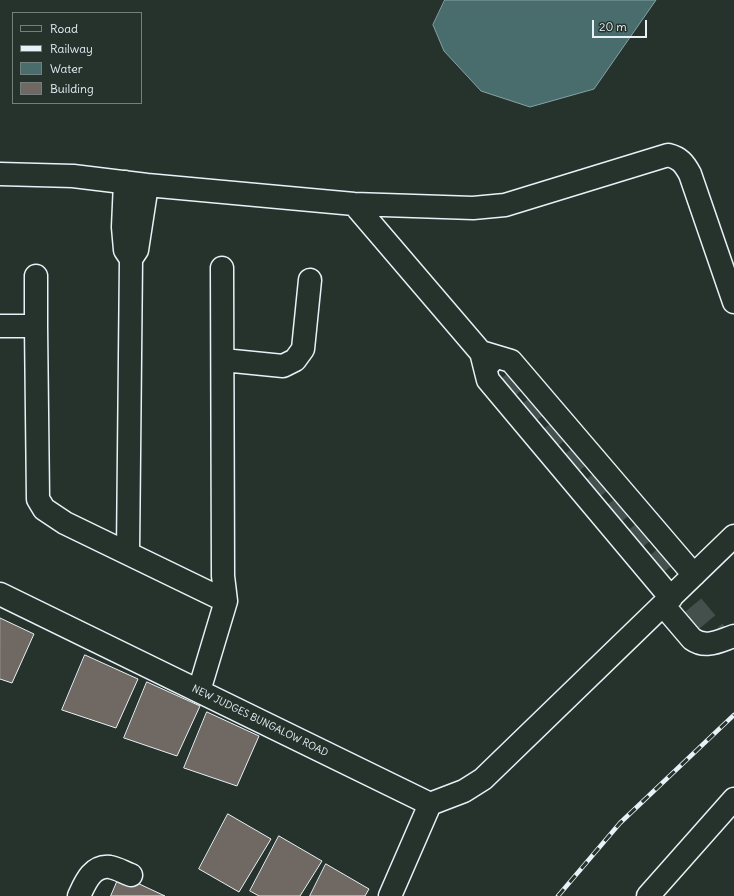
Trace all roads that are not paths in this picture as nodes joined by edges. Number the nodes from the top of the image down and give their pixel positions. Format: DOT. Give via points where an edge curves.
graph roads {
  1 [pos="0,174"];
  2 [pos="125,182"];
  3 [pos="147,185"];
  4 [pos="354,204"];
  5 [pos="131,259"];
  6 [pos="222,268"];
  7 [pos="36,276"];
  8 [pos="310,280"];
  9 [pos="734,302"];
  10 [pos="0,326"];
  11 [pos="36,326"];
  12 [pos="481,352"];
  13 [pos="222,360"];
  14 [pos="503,377"];
  15 [pos="734,536"];
  16 [pos="128,552"];
  17 [pos="694,575"];
  18 [pos="0,594"];
  19 [pos="226,601"];
  20 [pos="667,602"];
  21 [pos="734,636"];
  22 [pos="199,691"];
  23 [pos="734,799"];
  24 [pos="430,804"];
  25 [pos="131,875"];
  26 [pos="79,896"];
  27 [pos="390,896"];
  28 [pos="648,896"];
  1 -- 2 [label="street" via="73,176"];
  2 -- 3 [label="street"];
  2 -- 5 [label="street" via="123,227 125,250"];
  3 -- 4 [label="street"];
  3 -- 5 [label="street" via="137,250"];
  4 -- 9 [label="street" via="473,208 505,205 668,155 676,157 684,162 690,174"];
  4 -- 12 [label="street"];
  5 -- 16 [label="street"];
  6 -- 13 [label="street"];
  7 -- 11 [label="street"];
  8 -- 13 [label="street" via="303,349 295,360 283,366"];
  10 -- 11 [label="street"];
  11 -- 16 [label="street" via="38,499 44,509 65,522"];
  12 -- 14 [label="street"];
  12 -- 17 [label="street" via="511,360"];
  12 -- 20 [label="street" via="488,380"];
  13 -- 19 [label="street" via="223,576"];
  15 -- 17 [label="street"];
  16 -- 19 [label="street"];
  17 -- 20 [label="street"];
  18 -- 22 [label="street, NEW JUDGES BUNGALOW ROAD"];
  19 -- 22 [label="street"];
  20 -- 21 [label="street" via="697,643 706,645"];
  20 -- 24 [label="street" via="483,779 464,791"];
  22 -- 24 [label="street, NEW JUDGES BUNGALOW ROAD"];
  23 -- 28 [label="street"];
  24 -- 27 [label="street"];
  25 -- 26 [label="street" via="110,867 97,869 87,879"];
}
